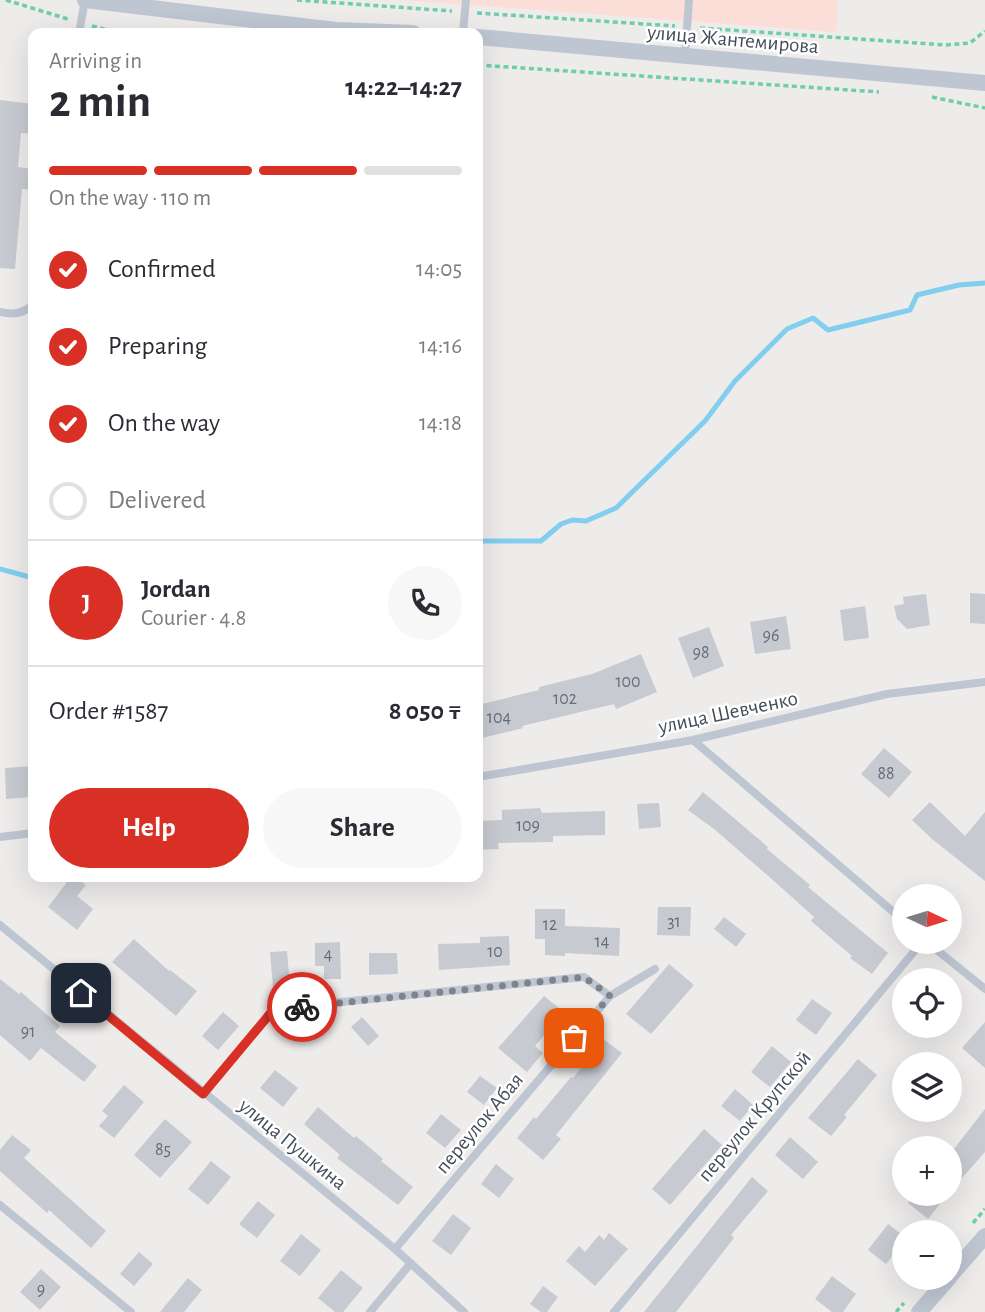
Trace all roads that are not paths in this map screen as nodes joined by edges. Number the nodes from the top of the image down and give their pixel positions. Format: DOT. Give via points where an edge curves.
graph roads {
  1 [pos="85,0"];
  2 [pos="466,0"];
  3 [pos="689,0"];
  4 [pos="177,6"];
  5 [pos="80,28"];
  6 [pos="317,28"];
  7 [pos="463,28"];
  8 [pos="483,37"];
  9 [pos="685,56"];
  10 [pos="985,83"];
  11 [pos="28,309"];
  12 [pos="0,312"];
  13 [pos="985,682"];
  14 [pos="693,740"];
  15 [pos="483,776"];
  16 [pos="28,834"];
  17 [pos="0,837"];
  18 [pos="892,911"];
  19 [pos="0,925"];
  20 [pos="912,954"];
  21 [pos="942,954"];
  22 [pos="655,969"];
  23 [pos="985,989"];
  24 [pos="610,996"];
  25 [pos="203,1094"];
  26 [pos="0,1205"];
  27 [pos="985,1236"];
  28 [pos="395,1250"];
  29 [pos="411,1263"];
  30 [pos="962,1263"];
  31 [pos="938,1290"];
  32 [pos="131,1312"];
  33 [pos="370,1312"];
  34 [pos="464,1312"];
  35 [pos="614,1312"];
  36 [pos="919,1312"];
  1 -- 4 [label="street"];
  1 -- 5 [label="lane"];
  2 -- 7 [label="lane"];
  3 -- 9 [label="lane"];
  4 -- 6 [label="street"];
  8 -- 9 [label="street, улица Жантемирова"];
  9 -- 10 [label="street, улица Жантемирова"];
  11 -- 12 [label="lane"];
  13 -- 14 [label="lane, улица Шевченко" via="887,694"];
  14 -- 15 [label="lane, улица Шевченко"];
  14 -- 18 [label="lane"];
  16 -- 17 [label="lane"];
  19 -- 25 [label="lane, улица Пушкина"];
  20 -- 35 [label="lane, переулок Крупской"];
  21 -- 23 [label="lane"];
  22 -- 24 [label="lane, переулок Абая"];
  24 -- 25 [label="lane" via="584,977 274,1009"];
  24 -- 28 [label="lane, переулок Абая"];
  25 -- 28 [label="lane, улица Пушкина"];
  26 -- 32 [label="lane"];
  27 -- 30 [label="street"];
  28 -- 29 [label="lane, улица Пушкина"];
  29 -- 33 [label="lane"];
  29 -- 34 [label="lane, улица Пушкина"];
  31 -- 36 [label="street"];
}
